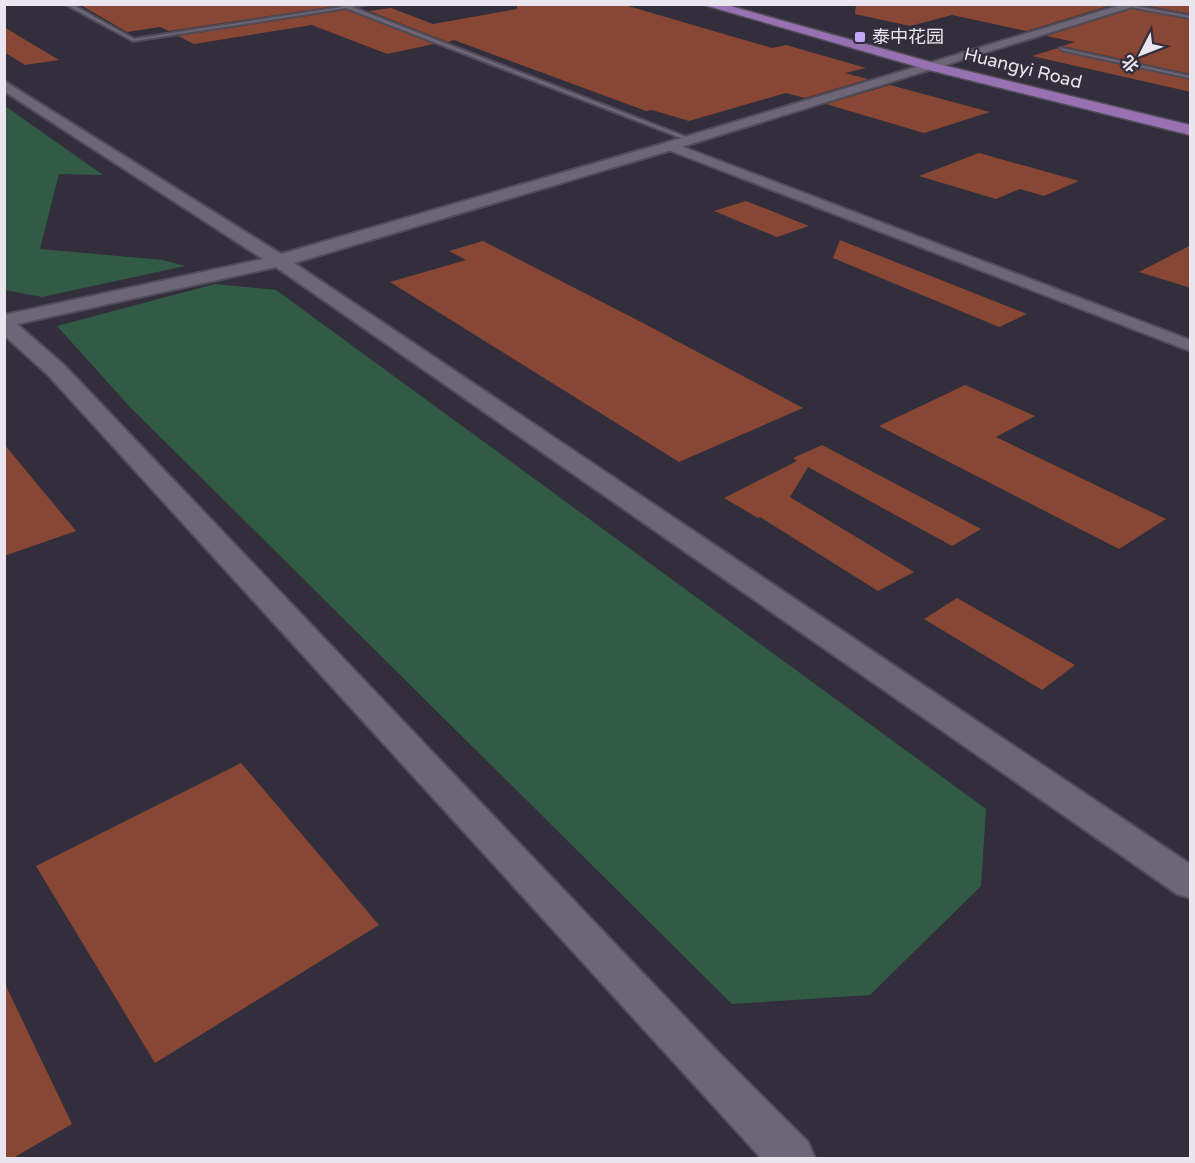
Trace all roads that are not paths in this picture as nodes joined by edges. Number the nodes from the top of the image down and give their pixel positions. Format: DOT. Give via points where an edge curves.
graph roads {
  1 [pos="67,4"];
  2 [pos="339,4"];
  3 [pos="366,4"];
  4 [pos="707,4"];
  5 [pos="729,4"];
  6 [pos="1134,5"];
  7 [pos="347,7"];
  8 [pos="1191,17"];
  9 [pos="1062,49"];
  10 [pos="936,64"];
  11 [pos="1191,77"];
  12 [pos="4,85"];
  13 [pos="1191,122"];
  14 [pos="1191,130"];
  15 [pos="691,140"];
  16 [pos="670,146"];
  17 [pos="279,261"];
  18 [pos="4,323"];
  19 [pos="1191,346"];
  20 [pos="1191,883"];
  21 [pos="792,1158"];
  1 -- 7 [label="lane" via="133,40"];
  2 -- 7 [label="lane"];
  3 -- 7 [label="lane"];
  4 -- 10 [label="main road, Huangyi Road"];
  5 -- 10 [label="main road, Huangyi Road"];
  6 -- 8 [label="lane"];
  6 -- 10 [label="street"];
  7 -- 15 [label="lane"];
  9 -- 11 [label="lane"];
  10 -- 13 [label="main road, Huangyi Road"];
  10 -- 14 [label="main road, Huangyi Road"];
  10 -- 15 [label="street"];
  12 -- 17 [label="street"];
  15 -- 16 [label="street"];
  16 -- 17 [label="street"];
  16 -- 19 [label="street"];
  17 -- 18 [label="street"];
  17 -- 20 [label="street"];
  18 -- 21 [label="street" via="56,370"];
}
